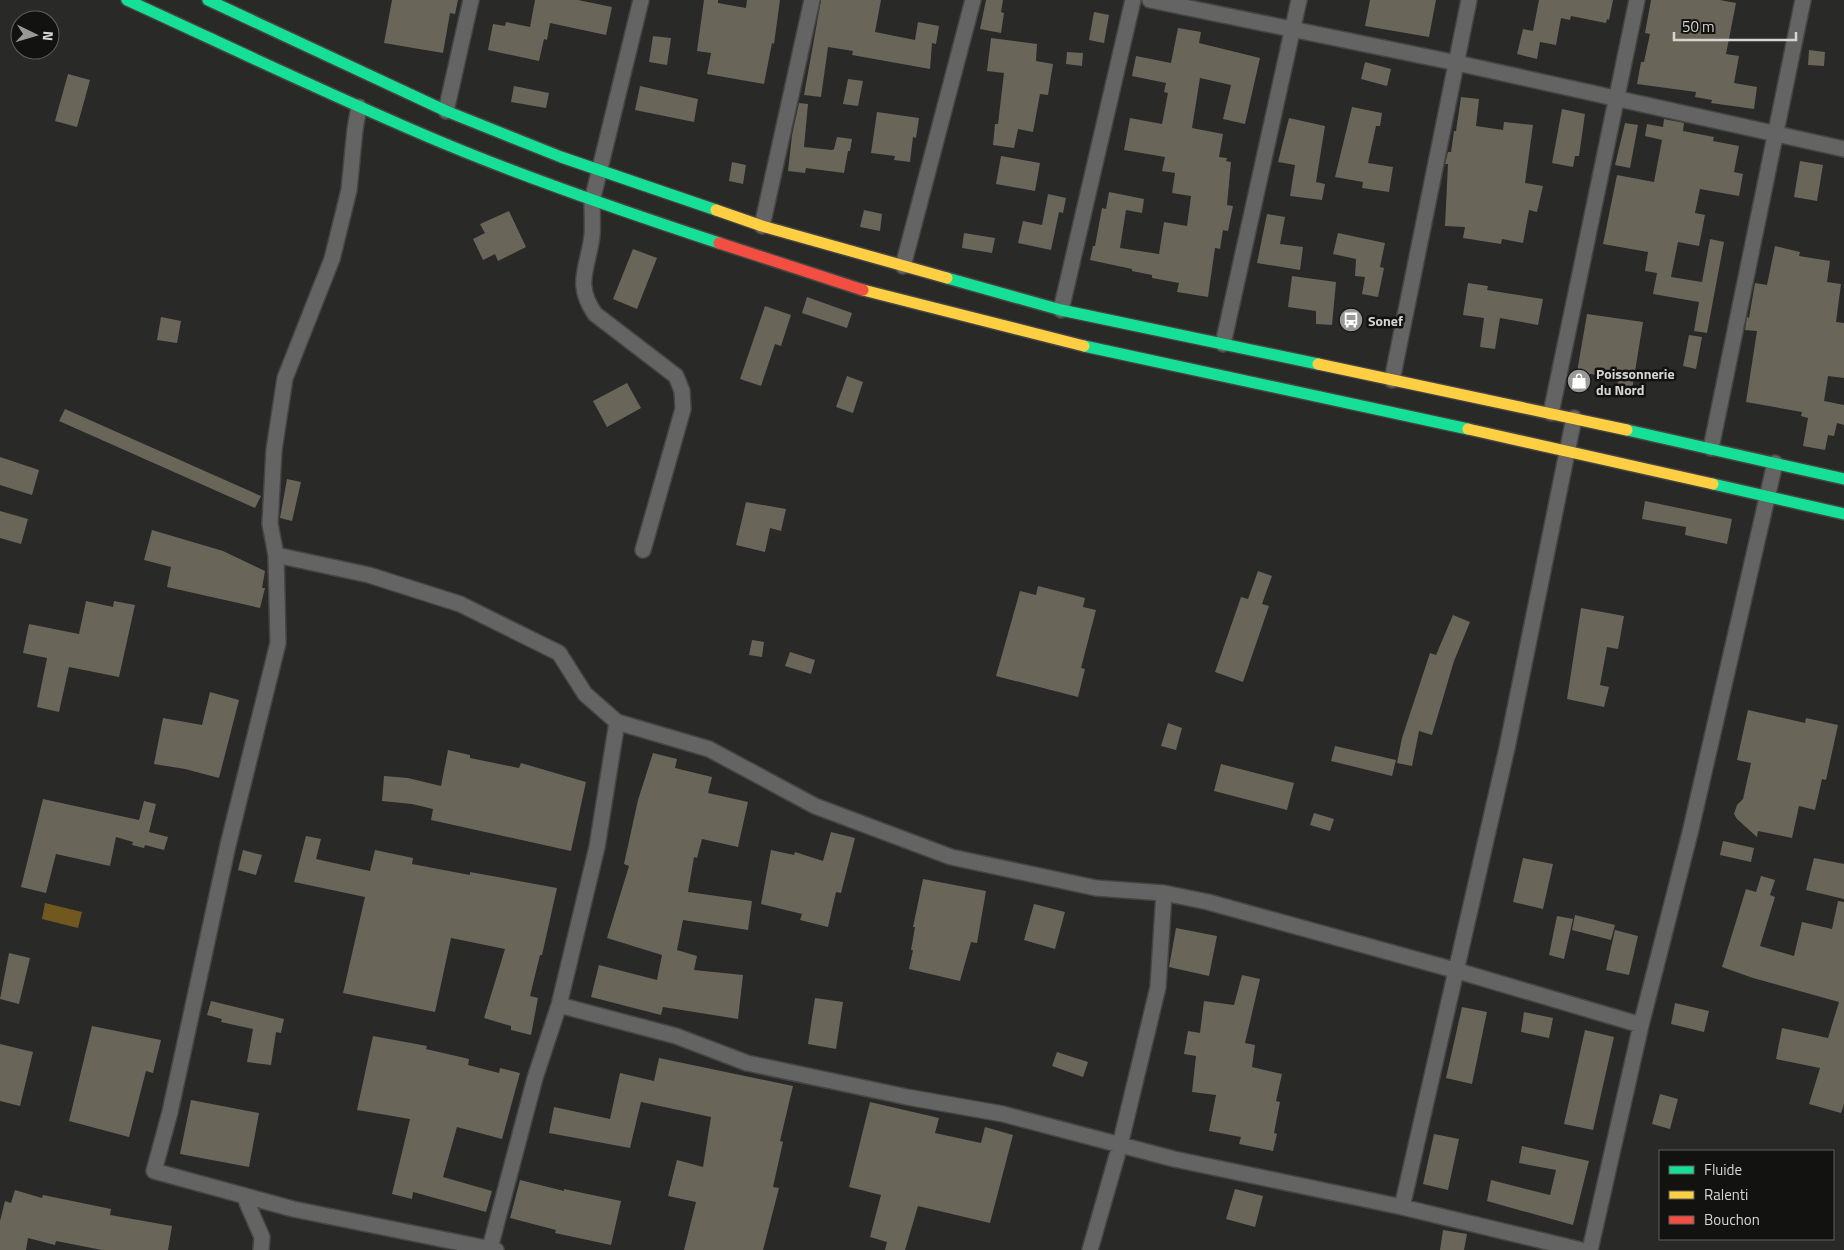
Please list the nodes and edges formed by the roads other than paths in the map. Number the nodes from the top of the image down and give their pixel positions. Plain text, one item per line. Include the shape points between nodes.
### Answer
1 (127, 0) edge
2 (208, 0) edge
3 (471, 0) edge
4 (641, 0) edge
5 (812, 0) edge
6 (972, 0) edge
7 (1133, 0) edge
8 (1150, 0) edge
9 (1299, 0) edge
10 (1469, 0) edge
11 (1637, 0) edge
12 (1804, 0) edge
13 (1293, 29) junction
14 (1457, 63) junction
15 (1618, 98) junction
16 (360, 107) junction
17 (446, 111) junction
18 (1776, 134) junction
19 (1844, 149) edge
20 (601, 171) junction
21 (592, 202) junction
22 (762, 226) junction
23 (903, 266) junction
24 (1061, 310) junction
25 (1116, 330) junction
26 (1223, 344) junction
27 (1111, 352) junction
28 (1392, 380) junction
29 (1551, 414) junction
30 (1574, 418) junction
31 (1711, 448) junction
32 (1567, 451) junction
33 (1775, 463) junction
34 (1844, 479) edge
35 (1768, 495) junction
36 (1844, 514) edge
37 (643, 550) dead end
38 (276, 555) junction
39 (617, 722) junction
40 (1164, 893) junction
41 (1458, 971) junction
42 (559, 1005) junction
43 (1641, 1025) junction
44 (1120, 1145) junction
45 (244, 1196) junction
46 (1402, 1207) junction
47 (493, 1249) edge
48 (262, 1250) edge
49 (1090, 1250) edge
50 (1581, 1250) edge
51 (1590, 1250) edge

1 - 16 highway via 211,34 343,95
2 - 17 highway via 222,11
3 - 17 street
4 - 20 street
5 - 22 street
6 - 23 street
7 - 24 street
8 - 13 street
9 - 13 street
10 - 14 street
11 - 15 street
12 - 18 street
13 - 14 street
13 - 26 street
14 - 15 street
14 - 28 street
15 - 18 street
15 - 29 street
16 - 21 highway
16 - 38 street via 354,130 349,190 332,258 285,378 274,450 270,524
17 - 20 highway
18 - 19 street
18 - 31 street
20 - 21 street
20 - 22 highway
21 - 27 highway via 846,285
21 - 37 street via 592,236 582,286 586,302 595,314 676,376 682,391 683,409
22 - 23 highway
23 - 24 highway
24 - 25 highway
25 - 26 highway
25 - 27 highway
26 - 28 highway
27 - 32 highway
28 - 29 highway
29 - 30 highway
30 - 31 highway
30 - 32 street
31 - 33 highway
32 - 35 highway
32 - 41 street
33 - 34 highway
33 - 35 street
35 - 36 highway
35 - 43 street via 1690,833
38 - 39 street via 369,575 468,608 559,653 584,694
38 - 45 street via 278,643 154,1170
39 - 40 street via 709,750 815,806 951,857 1096,888
39 - 42 street via 597,847
40 - 41 street via 1208,902
40 - 44 street via 1158,987
41 - 43 street
41 - 46 street
42 - 44 street via 676,1036 747,1063 1003,1114
42 - 47 street via 535,1078
43 - 51 street
44 - 46 street
44 - 49 street
45 - 47 street via 293,1209
45 - 48 street via 262,1237
46 - 50 street

